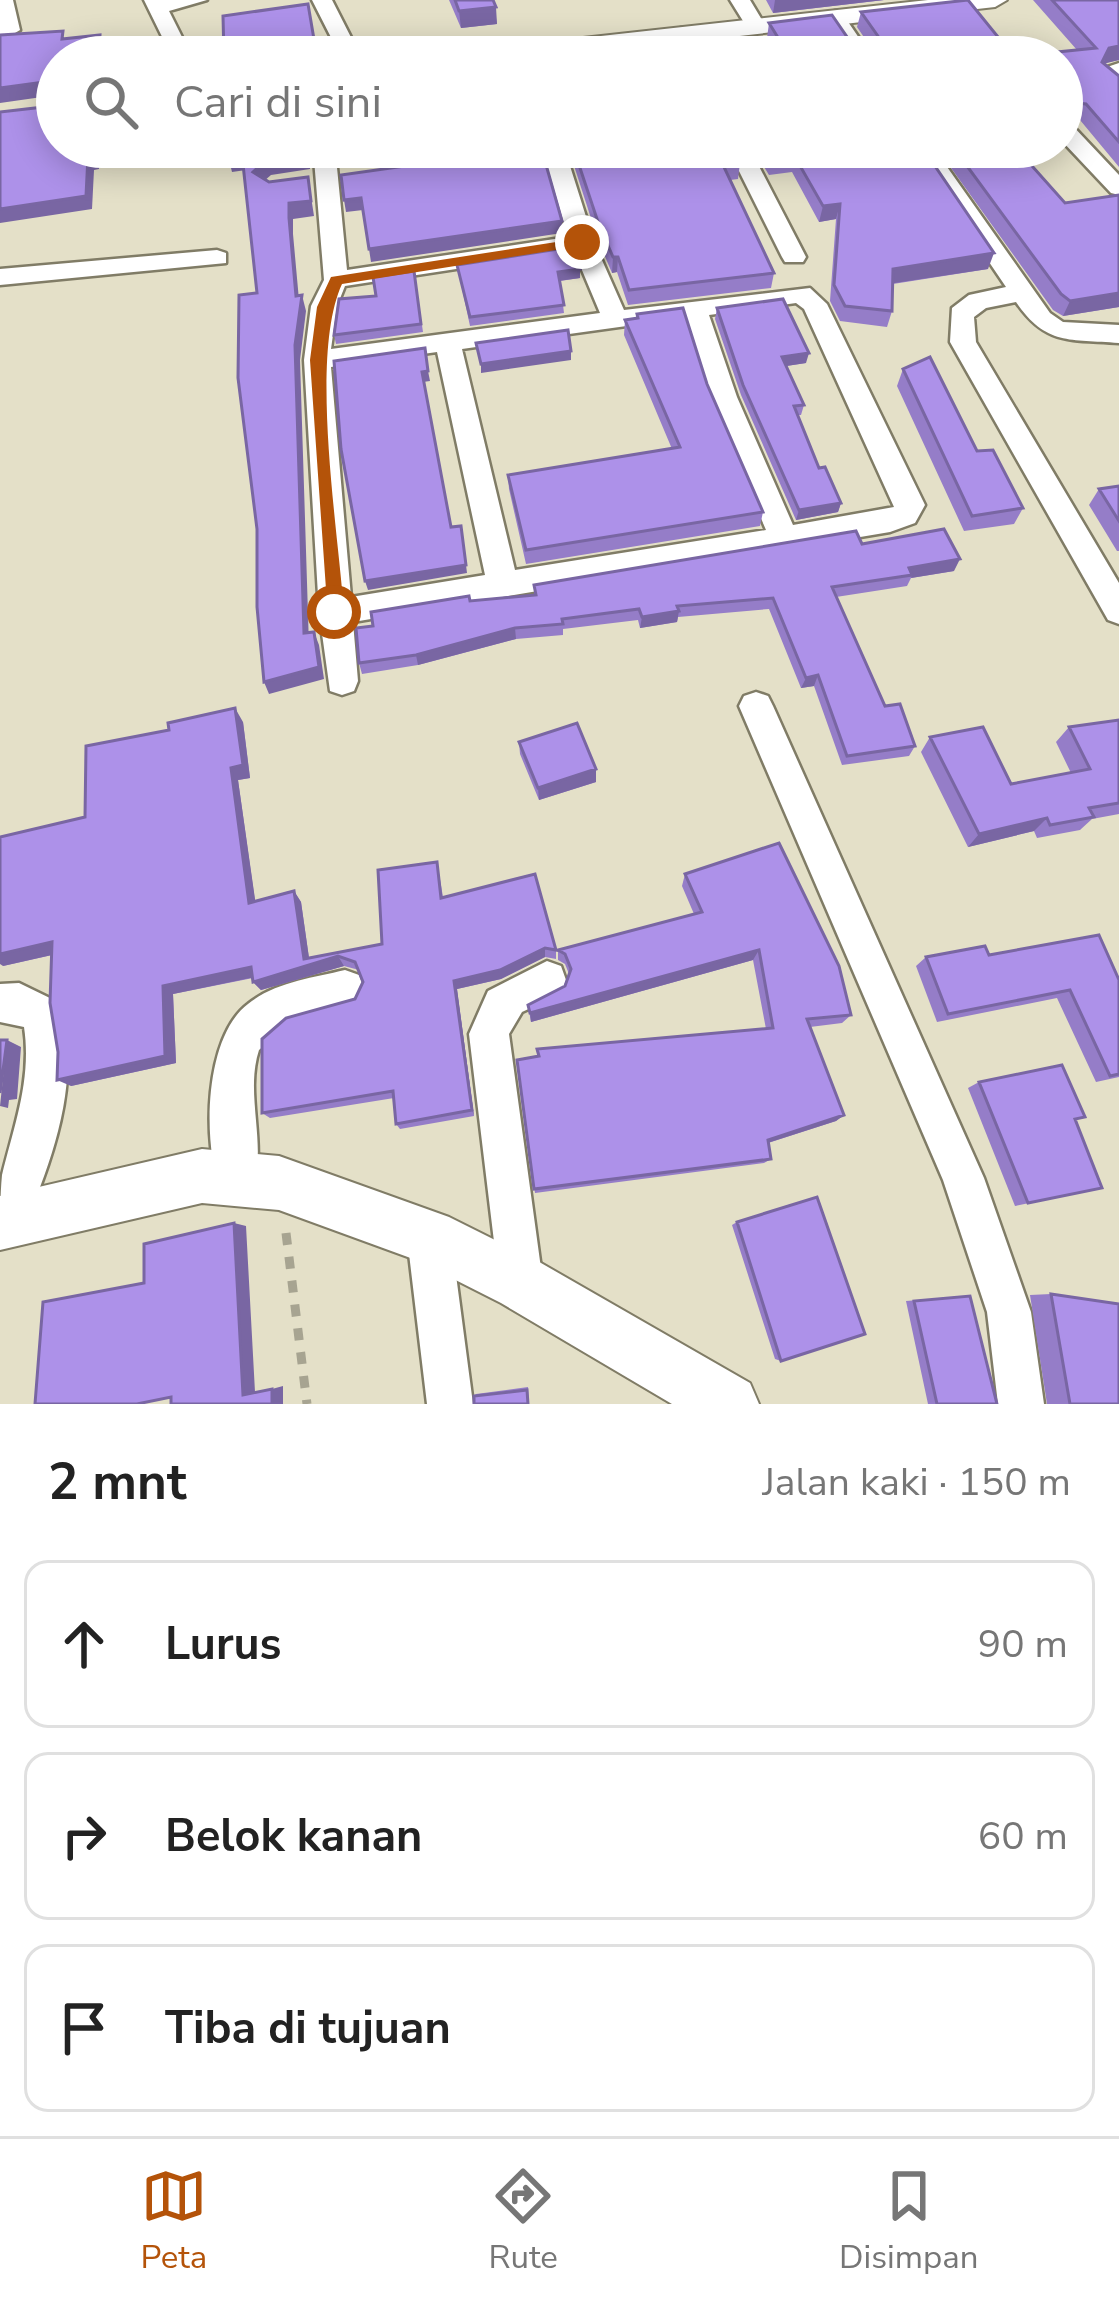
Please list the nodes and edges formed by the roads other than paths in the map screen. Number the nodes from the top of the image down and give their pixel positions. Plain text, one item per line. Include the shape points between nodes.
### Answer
1 (3, 0) edge
2 (197, 0) edge
3 (322, 0) edge
4 (740, 0) edge
5 (995, 0) edge
6 (156, 4) edge
7 (835, 17) junction
8 (754, 26) junction
9 (0, 36) edge
10 (172, 36) edge
11 (340, 36) edge
12 (719, 36) edge
13 (848, 36) edge
14 (1119, 69) edge
15 (1119, 88) edge
16 (1083, 150) edge
17 (326, 168) edge
18 (559, 168) edge
19 (750, 168) edge
20 (936, 168) edge
21 (1119, 188) edge
22 (582, 242) junction
23 (794, 256) dead end
24 (217, 258) dead end
25 (0, 277) edge
26 (336, 280) junction
27 (1020, 293) junction
28 (694, 310) junction
29 (616, 320) junction
30 (1119, 334) edge
31 (448, 344) junction
32 (317, 360) junction
33 (783, 536) junction
34 (503, 585) junction
35 (1119, 611) edge
36 (334, 612) junction
37 (342, 681) dead end
38 (756, 706) dead end
39 (547, 980) dead end
40 (345, 989) dead end
41 (0, 1004) edge
42 (257, 1179) junction
43 (2, 1222) edge
44 (429, 1237) junction
45 (520, 1283) junction
46 (451, 1404) edge
47 (729, 1404) edge
48 (1021, 1404) edge

1 - 9 street via 10,30
2 - 6 street
3 - 11 street
4 - 8 street
5 - 7 street
6 - 10 street
7 - 8 street
7 - 13 street
8 - 12 street
14 - 15 street via 1110,79
16 - 21 street
17 - 26 street
18 - 22 street
19 - 23 street
20 - 27 street
22 - 26 street
22 - 29 street
24 - 25 street
26 - 32 street
27 - 30 street via 1057,330
27 - 35 street via 962,314 963,342
28 - 29 street
28 - 33 street
28 - 33 street via 790,293 810,299 910,505 890,520
29 - 31 street
31 - 32 street
31 - 34 street
32 - 36 street
33 - 34 street
34 - 36 street
36 - 37 street
38 - 48 street via 963,1178 1009,1312
39 - 45 street via 505,997 489,1034
40 - 42 street via 281,1006 236,1044
41 - 43 street via 20,1002 42,1015 48,1038 35,1134
42 - 43 street via 166,1183
42 - 44 street
44 - 45 street
44 - 46 street
45 - 47 street

